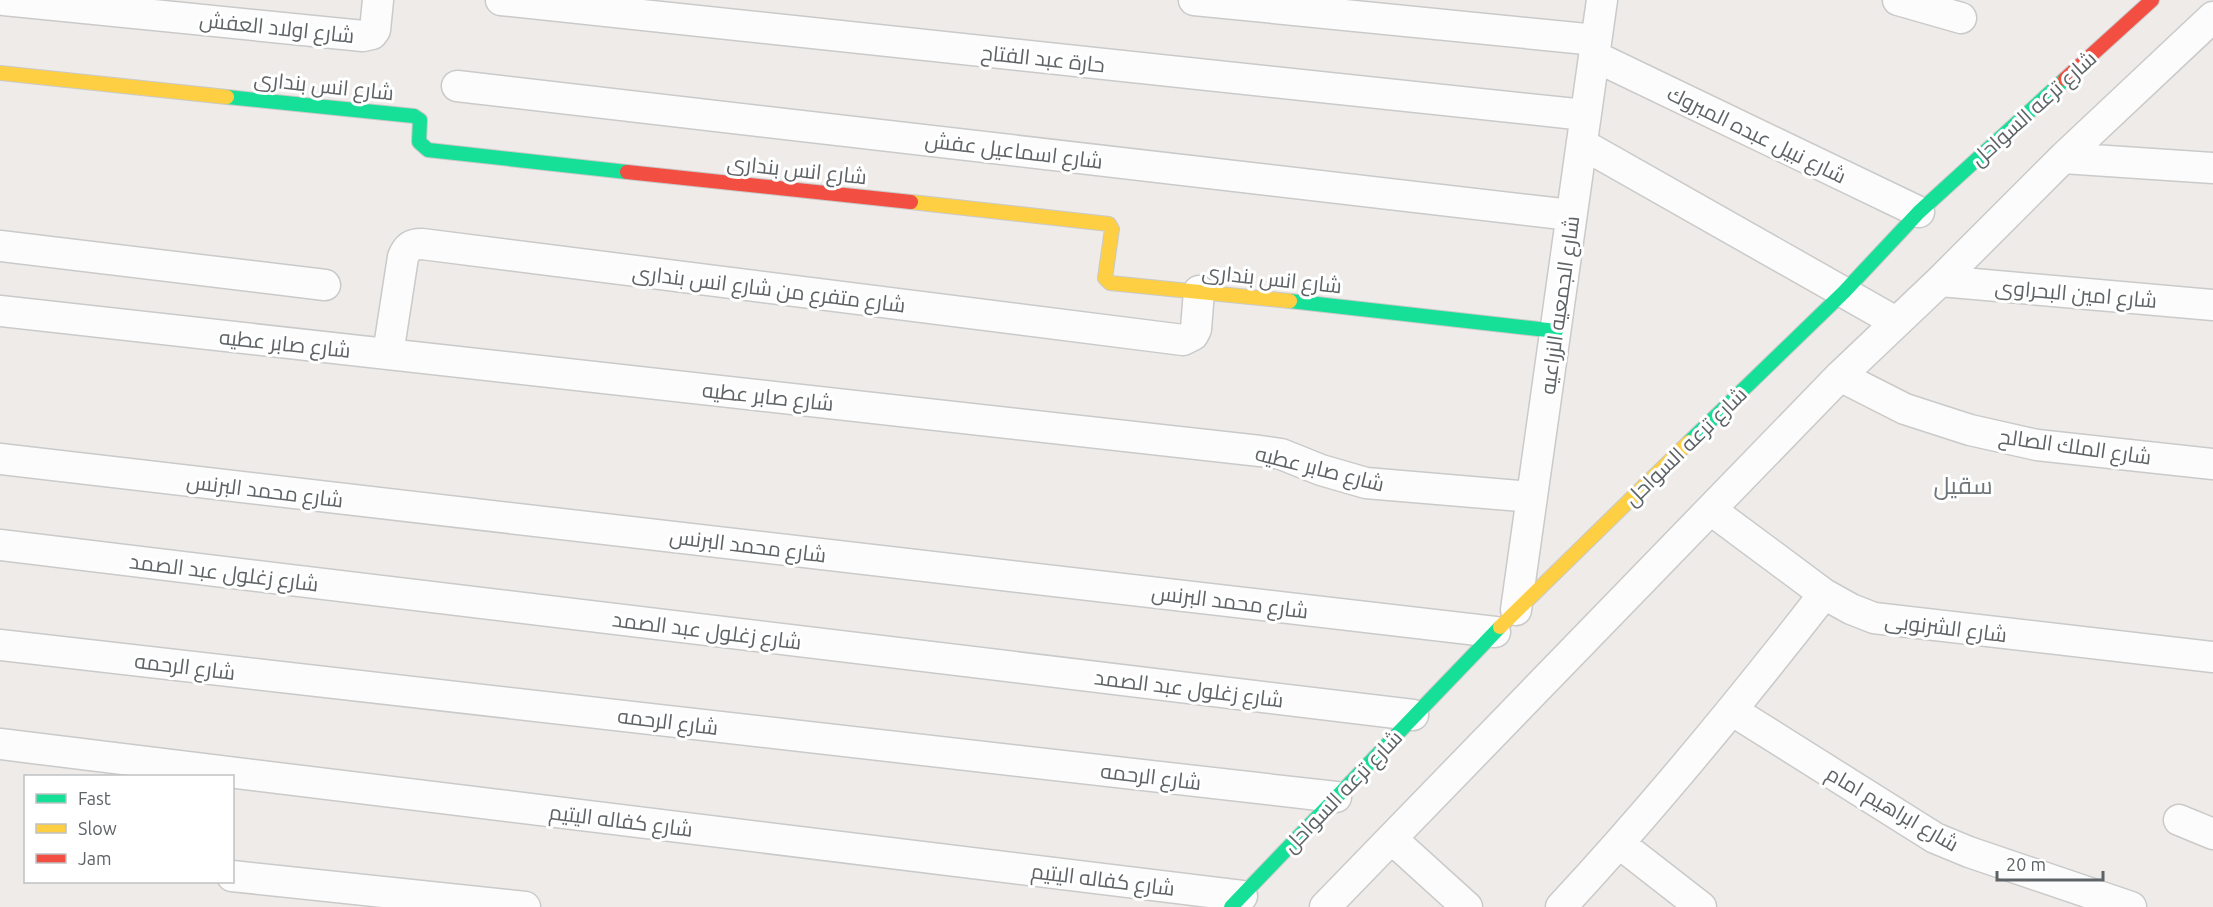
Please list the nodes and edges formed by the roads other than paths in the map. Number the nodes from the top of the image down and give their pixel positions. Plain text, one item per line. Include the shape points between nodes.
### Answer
1 (4, 0) edge
2 (378, 0) edge
3 (501, 0) edge
4 (1194, 0) edge
5 (1602, 0) edge
6 (1898, 0) edge
7 (2152, 0) edge
8 (1961, 18) dead end
9 (2213, 18) edge
10 (1595, 48) junction
11 (0, 73) edge
12 (457, 86) dead end
13 (1583, 129) junction
14 (2063, 158) junction
15 (2213, 168) edge
16 (1919, 212) junction
17 (1571, 215) junction
18 (0, 246) edge
19 (1940, 281) junction
20 (325, 285) dead end
21 (1198, 291) junction
22 (1844, 292) junction
23 (2213, 305) edge
24 (0, 311) edge
25 (1896, 322) junction
26 (1556, 331) junction
27 (388, 354) junction
28 (1840, 375) junction
29 (0, 459) edge
30 (2213, 464) edge
31 (1532, 497) junction
32 (1711, 510) junction
33 (0, 545) edge
34 (1824, 594) junction
35 (1516, 610) junction
36 (1495, 632) junction
37 (0, 645) edge
38 (2213, 657) edge
39 (1733, 711) junction
40 (1413, 715) junction
41 (0, 744) edge
42 (1336, 797) junction
43 (2179, 820) dead end
44 (2213, 834) edge
45 (1392, 839) junction
46 (1620, 844) junction
47 (234, 876) edge
48 (1237, 902) edge
49 (525, 907) edge
50 (1325, 907) edge
51 (1467, 907) edge
52 (1561, 907) edge
53 (1701, 907) edge
54 (2131, 907) edge

1 - 2 street, شارع اولاد العفش via 363,36 375,30
3 - 13 street, حارة عبد الفتاح
4 - 10 street, شارع نبيل عبده المبروك
5 - 10 street, شارع الجمعيه الزراعيه
6 - 8 street
7 - 16 street, شارع ترعه السواحل
9 - 14 street
10 - 13 street, شارع الجمعيه الزراعيه
10 - 16 street, شارع نبيل عبده المبروك
11 - 21 street, شارع انس بندارى via 414,116 420,120 419,144 428,150 1109,224 1112,230 1107,282
12 - 17 street, شارع اسماعيل عفش
13 - 17 street, شارع الجمعيه الزراعيه
13 - 22 street
14 - 15 street
14 - 19 street
16 - 22 street, شارع ترعه السواحل
17 - 26 street, شارع الجمعيه الزراعيه
18 - 20 street
19 - 23 street, شارع امين البحراوى
19 - 25 street
21 - 26 street, شارع انس بندارى
21 - 27 street, شارع متفرع من شارع انس بندارى via 1196,329 1183,340 413,244 403,257
22 - 25 street
22 - 35 street, شارع ترعه السواحل
24 - 27 street, شارع صابر عطيه
25 - 28 street
26 - 31 street, شارع الجمعيه الزراعيه
27 - 31 street, شارع صابر عطيه via 1260,451 1281,454 1366,483
28 - 30 street, شارع الملك الصالح via 1905,409 1970,430 2037,445
28 - 32 street
29 - 36 street, شارع محمد البرنس
31 - 35 street, شارع الجمعيه الزراعيه
32 - 34 street, شارع الشرنوبى
32 - 45 street
33 - 40 street, شارع زغلول عبد الصمد
34 - 38 street, شارع الشرنوبى via 1851,609 1886,620
34 - 39 street
35 - 36 street, شارع ترعه السواحل
36 - 40 street, شارع ترعه السواحل
37 - 42 street, شارع الرحمه
39 - 46 street
39 - 54 street, شارع ابراهيم امام via 1935,838
40 - 42 street, شارع ترعه السواحل
41 - 48 street, شارع كفاله اليتيم
42 - 48 street, شارع ترعه السواحل
43 - 44 street
45 - 50 street
45 - 51 street
46 - 52 street
46 - 53 street
47 - 49 street

